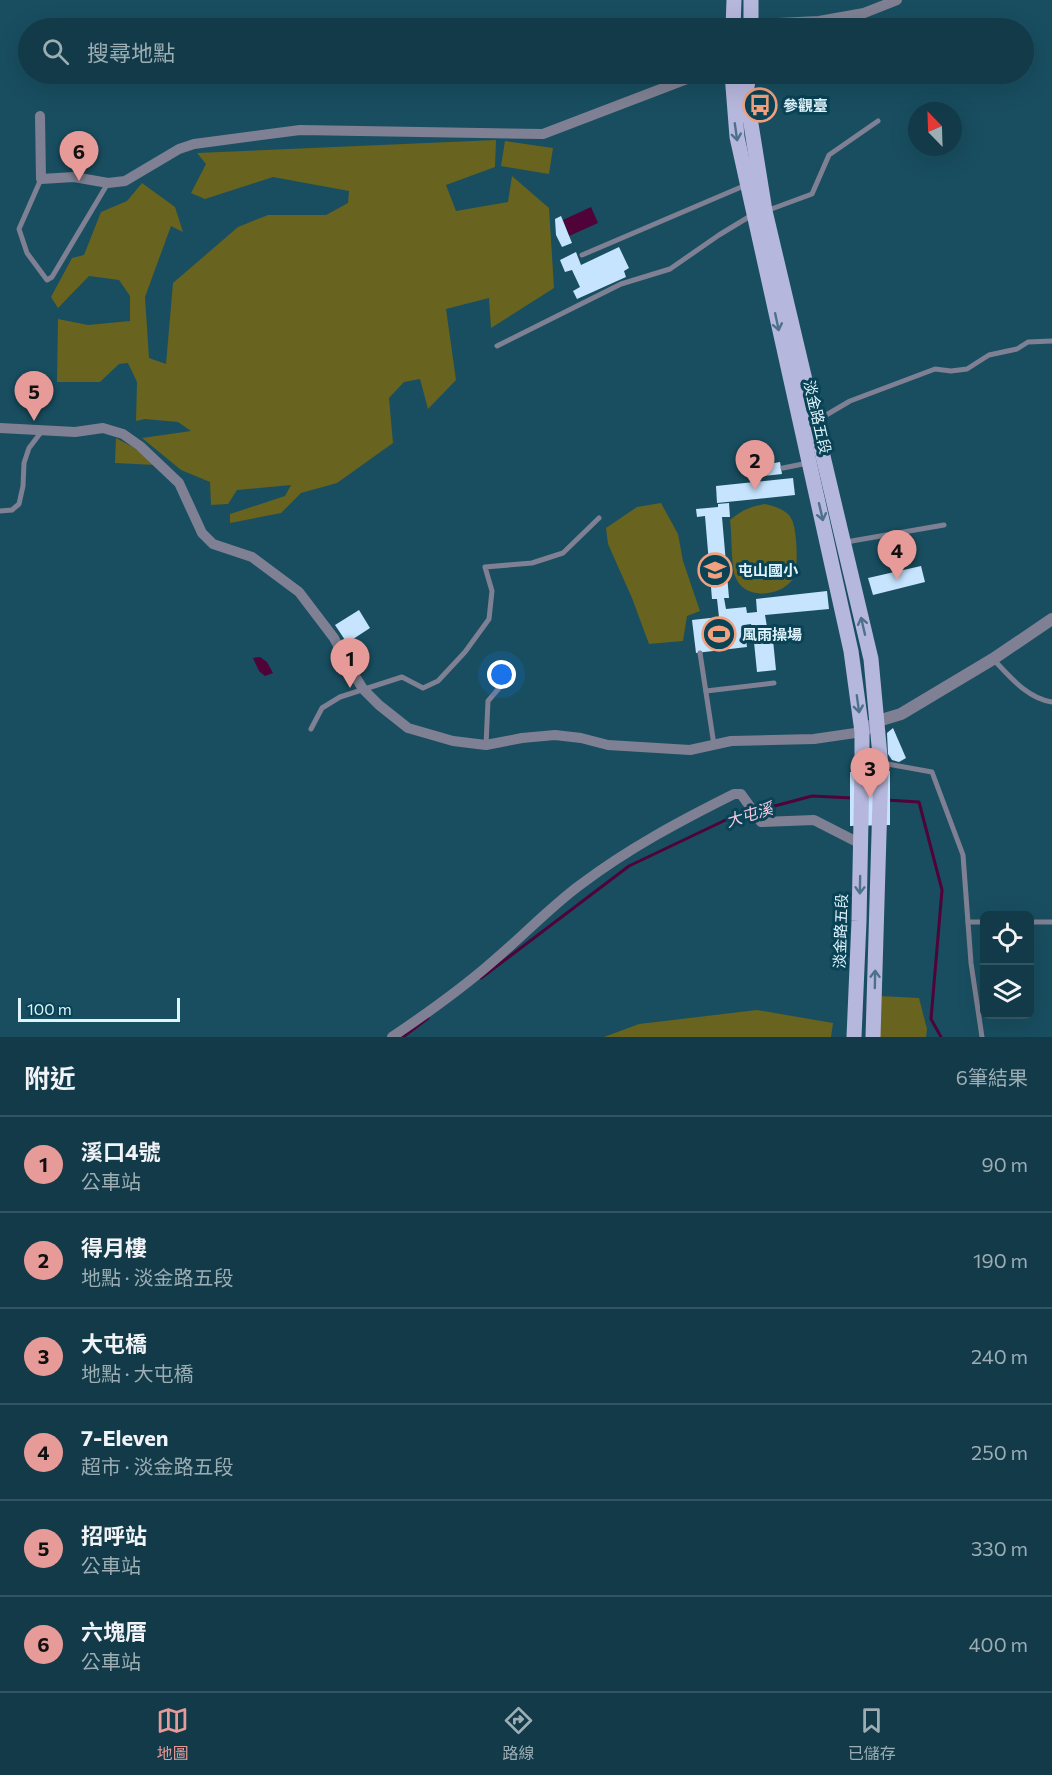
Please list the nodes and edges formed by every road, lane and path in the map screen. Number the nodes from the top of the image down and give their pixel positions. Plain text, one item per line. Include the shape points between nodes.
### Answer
1 (751, 0) edge
2 (897, 0) edge
3 (751, 18) edge
4 (836, 18) edge
5 (674, 84) edge
6 (733, 84) edge
7 (747, 84) edge
8 (40, 116) dead end
9 (878, 121) dead end
10 (41, 179) junction
11 (108, 183) junction
12 (747, 185) junction
13 (759, 212) junction
14 (582, 255) dead end
15 (1052, 341) edge
16 (497, 346) dead end
17 (815, 422) junction
18 (0, 428) edge
19 (42, 431) junction
20 (810, 462) junction
21 (783, 468) dead end
22 (0, 511) edge
23 (599, 518) dead end
24 (944, 525) dead end
25 (844, 543) junction
26 (850, 570) junction
27 (834, 574) junction
28 (1052, 619) edge
29 (700, 653) dead end
30 (993, 659) junction
31 (506, 680) dead end
32 (774, 683) dead end
33 (363, 689) junction
34 (706, 691) junction
35 (1052, 702) edge
36 (878, 721) junction
37 (310, 729) dead end
38 (862, 732) junction
39 (486, 745) junction
40 (714, 745) junction
41 (881, 765) junction
42 (861, 844) junction
43 (968, 922) junction
44 (980, 922) edge
45 (1034, 922) edge
46 (1052, 922) edge
47 (392, 1037) edge
48 (854, 1037) edge
49 (873, 1037) edge
50 (982, 1037) edge

1 - 3 main road
2 - 4 street via 864,13
5 - 11 street via 543,134 300,130 194,144 124,181
6 -> 12 main road, 淡金路五段 via 737,137
7 - 13 main road, 淡金路五段
8 - 10 street
9 - 13 lane via 829,154 812,194
10 - 11 street via 74,177
10 - 11 lane via 20,229 27,253 47,280
12 - 13 main road, 淡金路五段
12 - 14 lane
13 - 16 lane via 670,269 621,284
13 - 17 main road, 淡金路五段
13 -> 20 main road, 淡金路五段
15 - 17 lane via 1028,342 1017,350 989,355 966,369 926,372 850,401
17 - 25 main road, 淡金路五段
18 - 19 street
19 - 22 lane via 28,448 20,504 12,510
19 - 33 street via 103,428 123,434 140,446 179,483 202,533 213,544 252,557 299,592 334,638
20 - 21 lane
20 -> 27 main road, 淡金路五段
23 - 33 lane via 563,553 532,563 485,567 492,591 489,619 438,681 423,688 402,677
24 - 25 lane
25 - 26 main road, 淡金路五段
26 - 27 main road
36 -> 26 main road, 淡金路五段 via 871,659
27 -> 38 main road, 淡金路五段 via 851,651
28 - 30 street
29 - 34 lane
30 - 35 lane via 1017,685
30 - 36 street via 901,714
31 - 39 lane via 488,701
32 - 34 lane
33 - 37 lane via 321,708
33 - 39 street via 408,728 453,741
34 - 40 lane
36 - 38 street
36 - 41 main road, 淡金路五段
38 - 40 street
38 - 42 main road, 淡金路五段
39 - 40 street via 555,735 608,745 690,750
41 - 43 lane via 932,772 963,855
49 -> 41 main road, 淡金路五段
42 - 47 street via 814,820 761,822 741,794 734,794 667,827 578,886 490,964
42 -> 48 main road, 淡金路五段
43 - 44 lane
43 - 50 lane
45 - 46 lane

